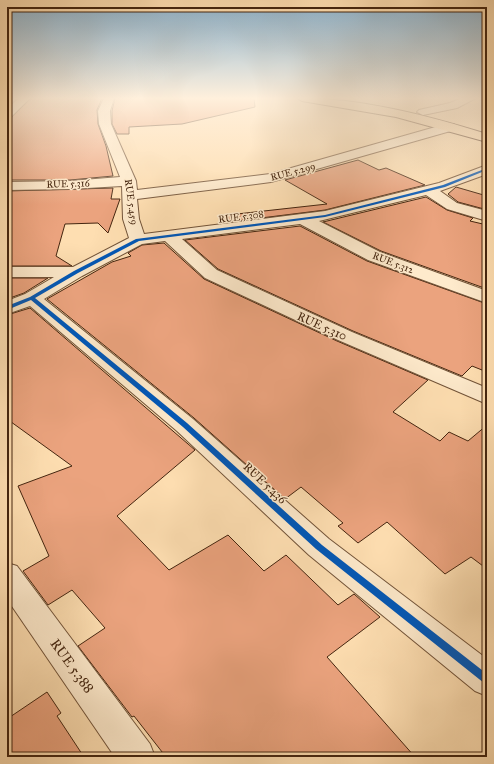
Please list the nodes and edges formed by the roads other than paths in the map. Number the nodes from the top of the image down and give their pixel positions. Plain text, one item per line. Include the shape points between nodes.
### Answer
1 (109, 134) edge
2 (427, 134) edge
3 (472, 134) edge
4 (487, 138) edge
5 (487, 169) edge
6 (129, 181) junction
7 (7, 186) edge
8 (428, 190) junction
9 (130, 195) junction
10 (487, 216) edge
11 (304, 220) junction
12 (168, 236) junction
13 (138, 240) junction
14 (7, 272) edge
15 (76, 272) junction
16 (487, 297) edge
17 (32, 298) junction
18 (7, 308) edge
19 (487, 397) edge
20 (7, 575) edge
21 (487, 680) edge
22 (137, 757) edge

1 - 6 street, RUE 5.459
2 - 9 street, RUE 5.299 via 271,178
3 - 4 main road
5 - 8 street, RUE 5.308 via 468,178
6 - 7 street, RUE 5.316
6 - 9 street, RUE 5.459
8 - 10 street via 452,206
8 - 11 street, RUE 5.308
9 - 13 street, RUE 5.459 via 131,219
11 - 12 street, RUE 5.308
11 - 16 street, RUE 5.312 via 374,256
12 - 13 street, RUE 5.308
12 - 19 street, RUE 5.310 via 211,274 345,336
13 - 15 street, RUE 5.308
14 - 15 street
15 - 17 street, RUE 5.308
17 - 18 street, RUE 5.308
17 - 21 street, RUE 5.436 via 185,424 319,547
20 - 22 street, RUE 5.388

